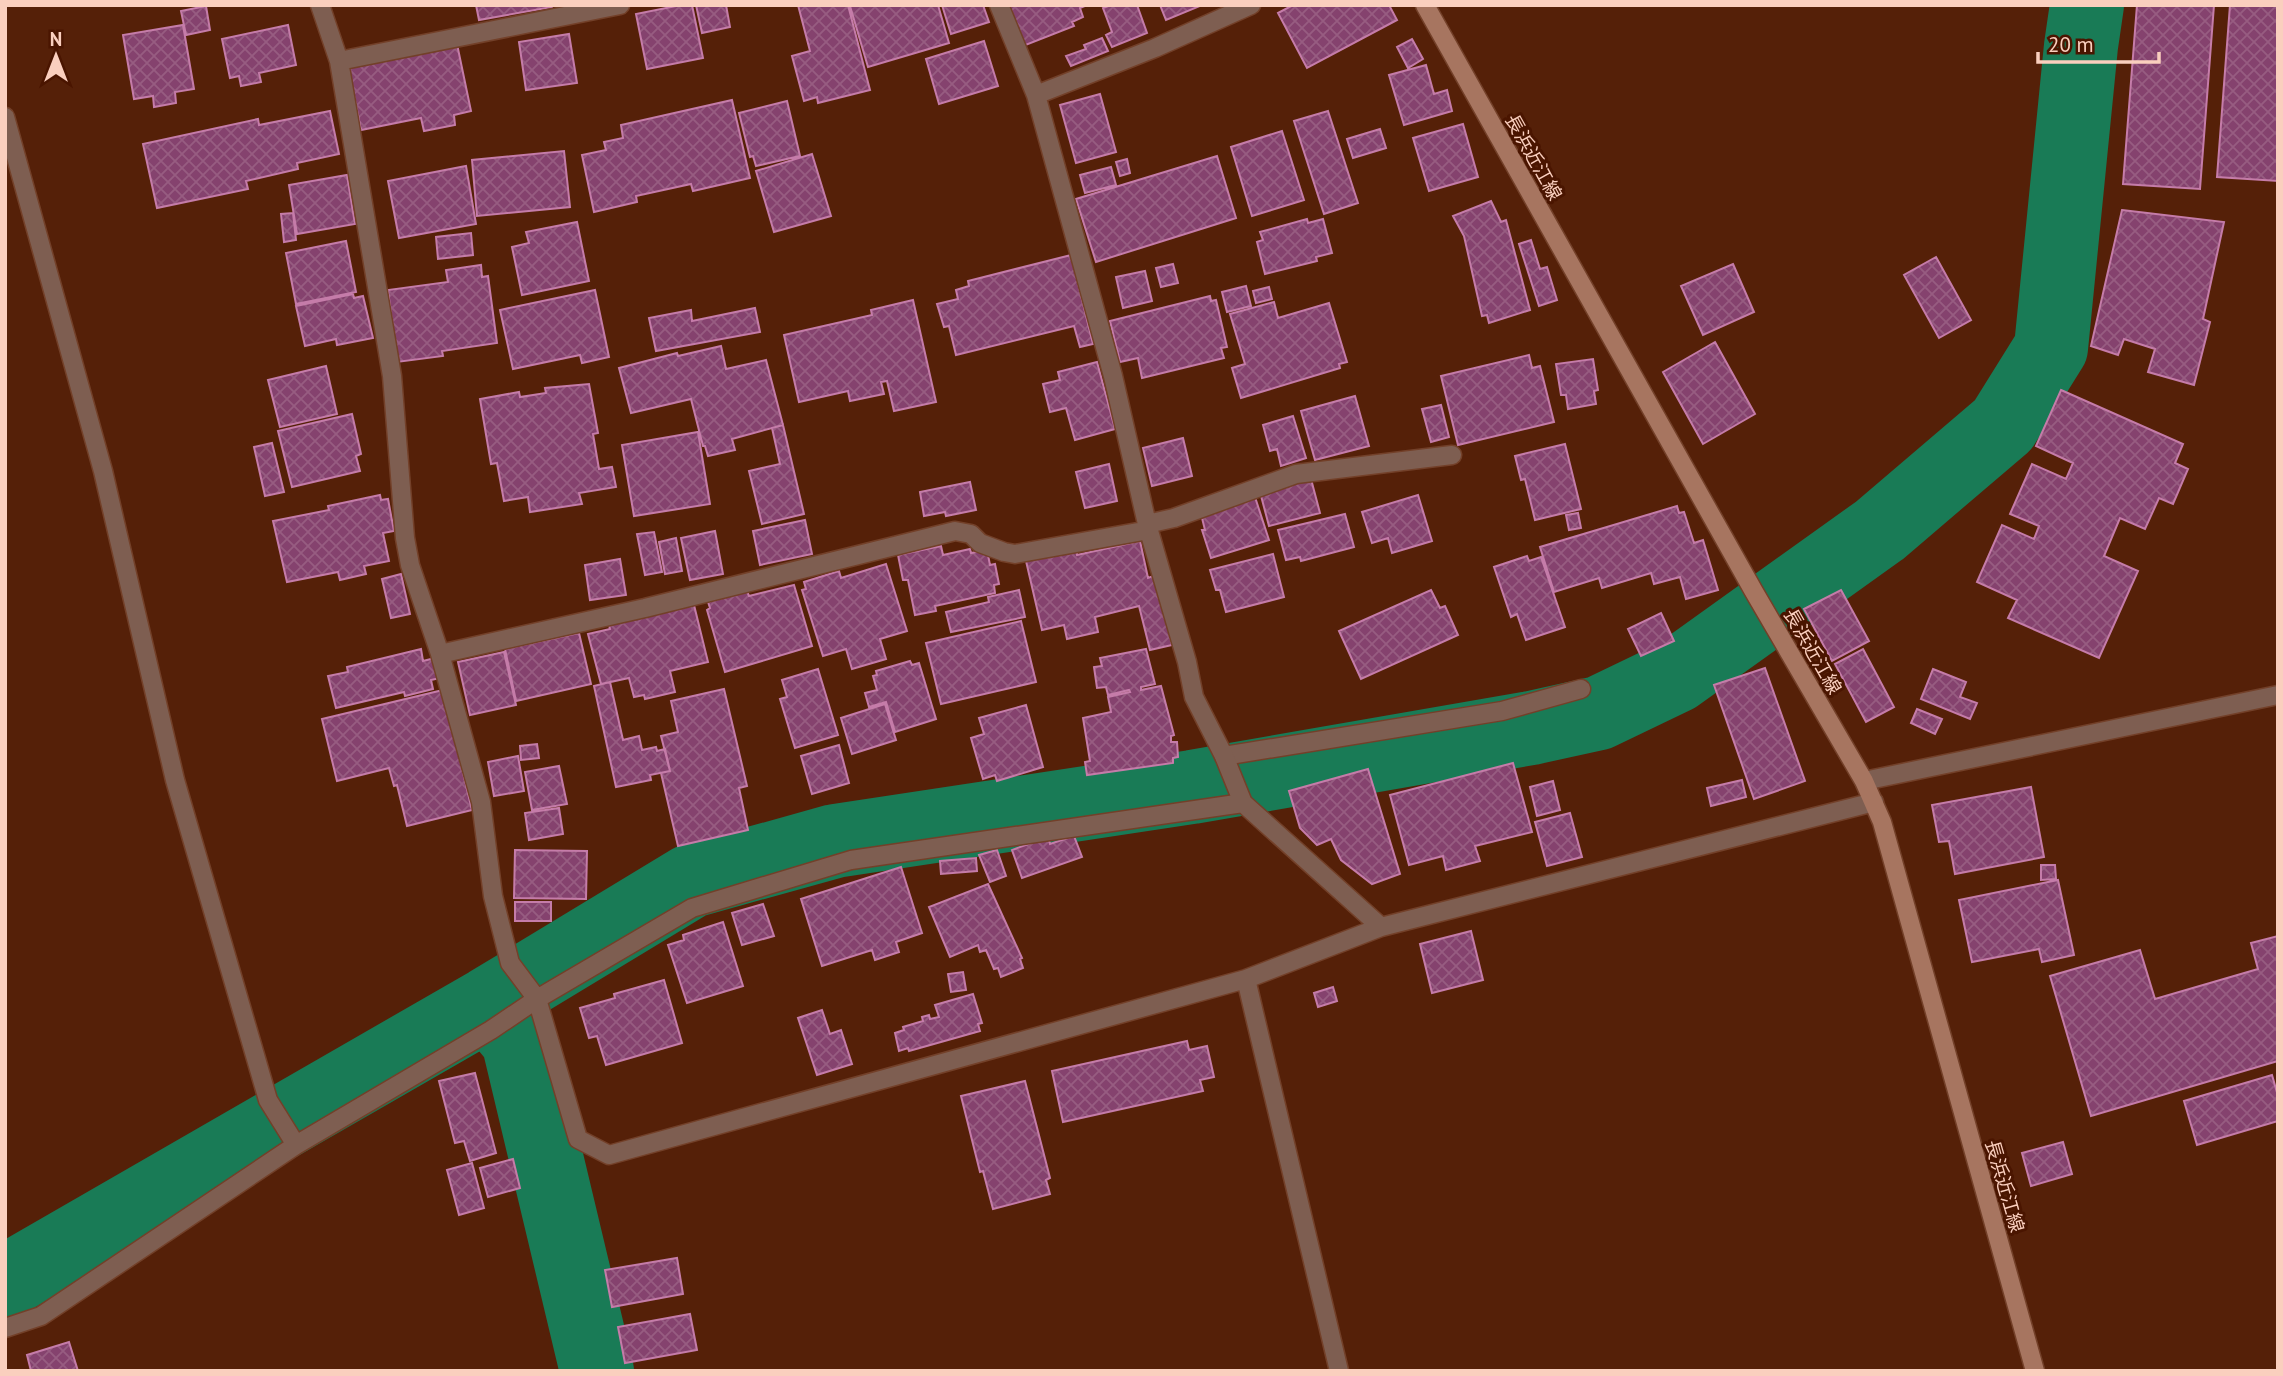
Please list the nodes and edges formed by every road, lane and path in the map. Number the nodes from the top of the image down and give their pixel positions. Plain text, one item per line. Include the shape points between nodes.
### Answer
1 (320, 5) edge
2 (620, 5) edge
3 (999, 5) edge
4 (1251, 5) edge
5 (1425, 5) edge
6 (339, 61) junction
7 (1036, 95) junction
8 (5, 117) edge
9 (1452, 455) dead end
10 (1148, 527) junction
11 (440, 653) junction
12 (1581, 688) dead end
13 (2278, 695) edge
14 (1225, 760) junction
15 (1864, 781) junction
16 (1241, 797) junction
17 (1874, 802) junction
18 (1381, 927) junction
19 (1245, 979) junction
20 (533, 993) junction
21 (293, 1139) junction
22 (41, 1315) junction
23 (5, 1328) edge
24 (5, 1342) edge
25 (1339, 1371) edge
26 (2035, 1371) edge

1 - 6 street
2 - 6 street
3 - 7 street
4 - 7 street
5 - 15 main road, 長浜近江線
6 - 11 street via 392,376 405,538
7 - 10 street via 1113,376
8 - 21 street via 103,471 175,780 268,1100
9 - 10 street via 1296,474
10 - 11 street via 1015,554 955,531
10 - 14 street via 1194,696
11 - 20 street via 481,802 493,896 510,963
12 - 14 street via 1502,711
13 - 15 street
14 - 16 street
15 - 17 main road, 長浜近江線
16 - 18 street
16 - 20 street via 851,860 692,908
17 - 18 street
17 - 26 main road, 長浜近江線
18 - 19 street
19 - 20 street via 608,1155 578,1139
19 - 25 street
20 - 21 street via 521,1012
21 - 22 street
22 - 23 street
22 - 24 street

